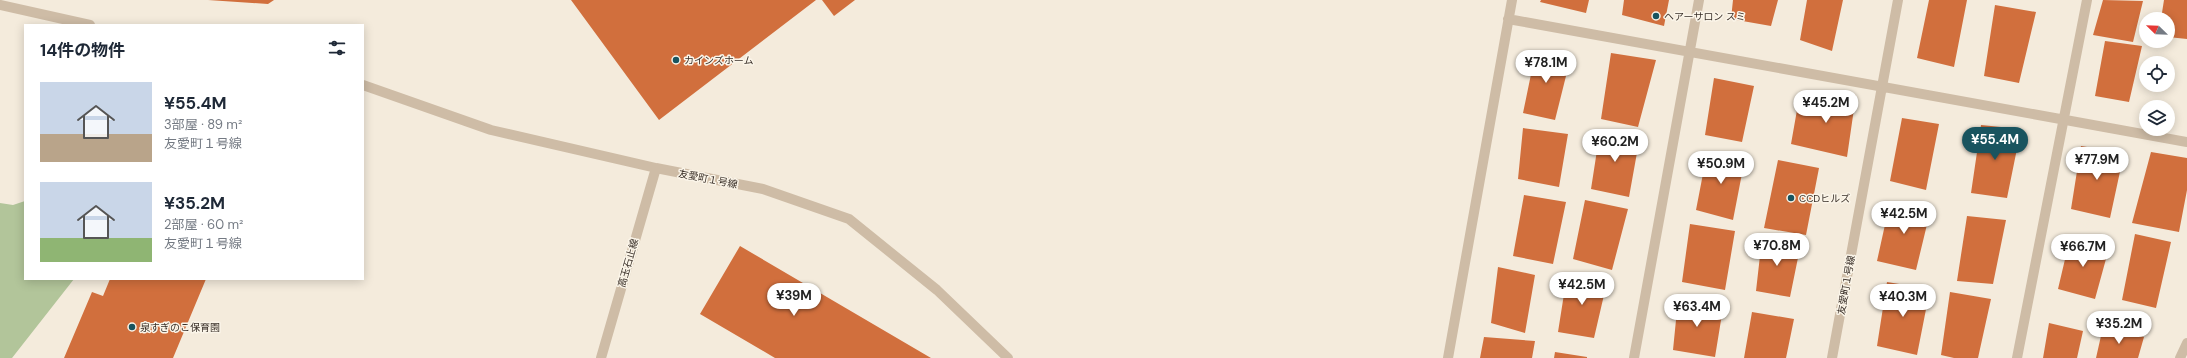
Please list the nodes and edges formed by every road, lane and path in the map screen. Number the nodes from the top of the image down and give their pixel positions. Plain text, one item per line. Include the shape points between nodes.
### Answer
1 (1512, 0) edge
2 (1698, 0) edge
3 (1898, 0) edge
4 (2087, 0) edge
5 (0, 5) edge
6 (1508, 19) junction
7 (86, 24) edge
8 (1689, 52) junction
9 (364, 85) edge
10 (1882, 87) junction
11 (2062, 119) junction
12 (2187, 142) edge
13 (656, 168) junction
14 (2187, 342) edge
15 (601, 358) edge
16 (1008, 358) edge
17 (1448, 358) edge
18 (1634, 358) edge
19 (1832, 358) edge
20 (2017, 358) edge
21 (2180, 358) edge

1 - 6 street
2 - 8 street
3 - 10 street, 友愛町１号線
4 - 11 street
5 - 7 street
6 - 8 street
6 - 17 street
8 - 10 street
8 - 18 street
9 - 13 street, 友愛町１号線 via 491,130
10 - 11 street
10 - 19 street, 友愛町１号線
11 - 12 street
11 - 20 street
13 - 15 street, 高玉石止線
13 - 16 street, 友愛町１号線 via 763,189 850,219 937,290
14 - 21 street

